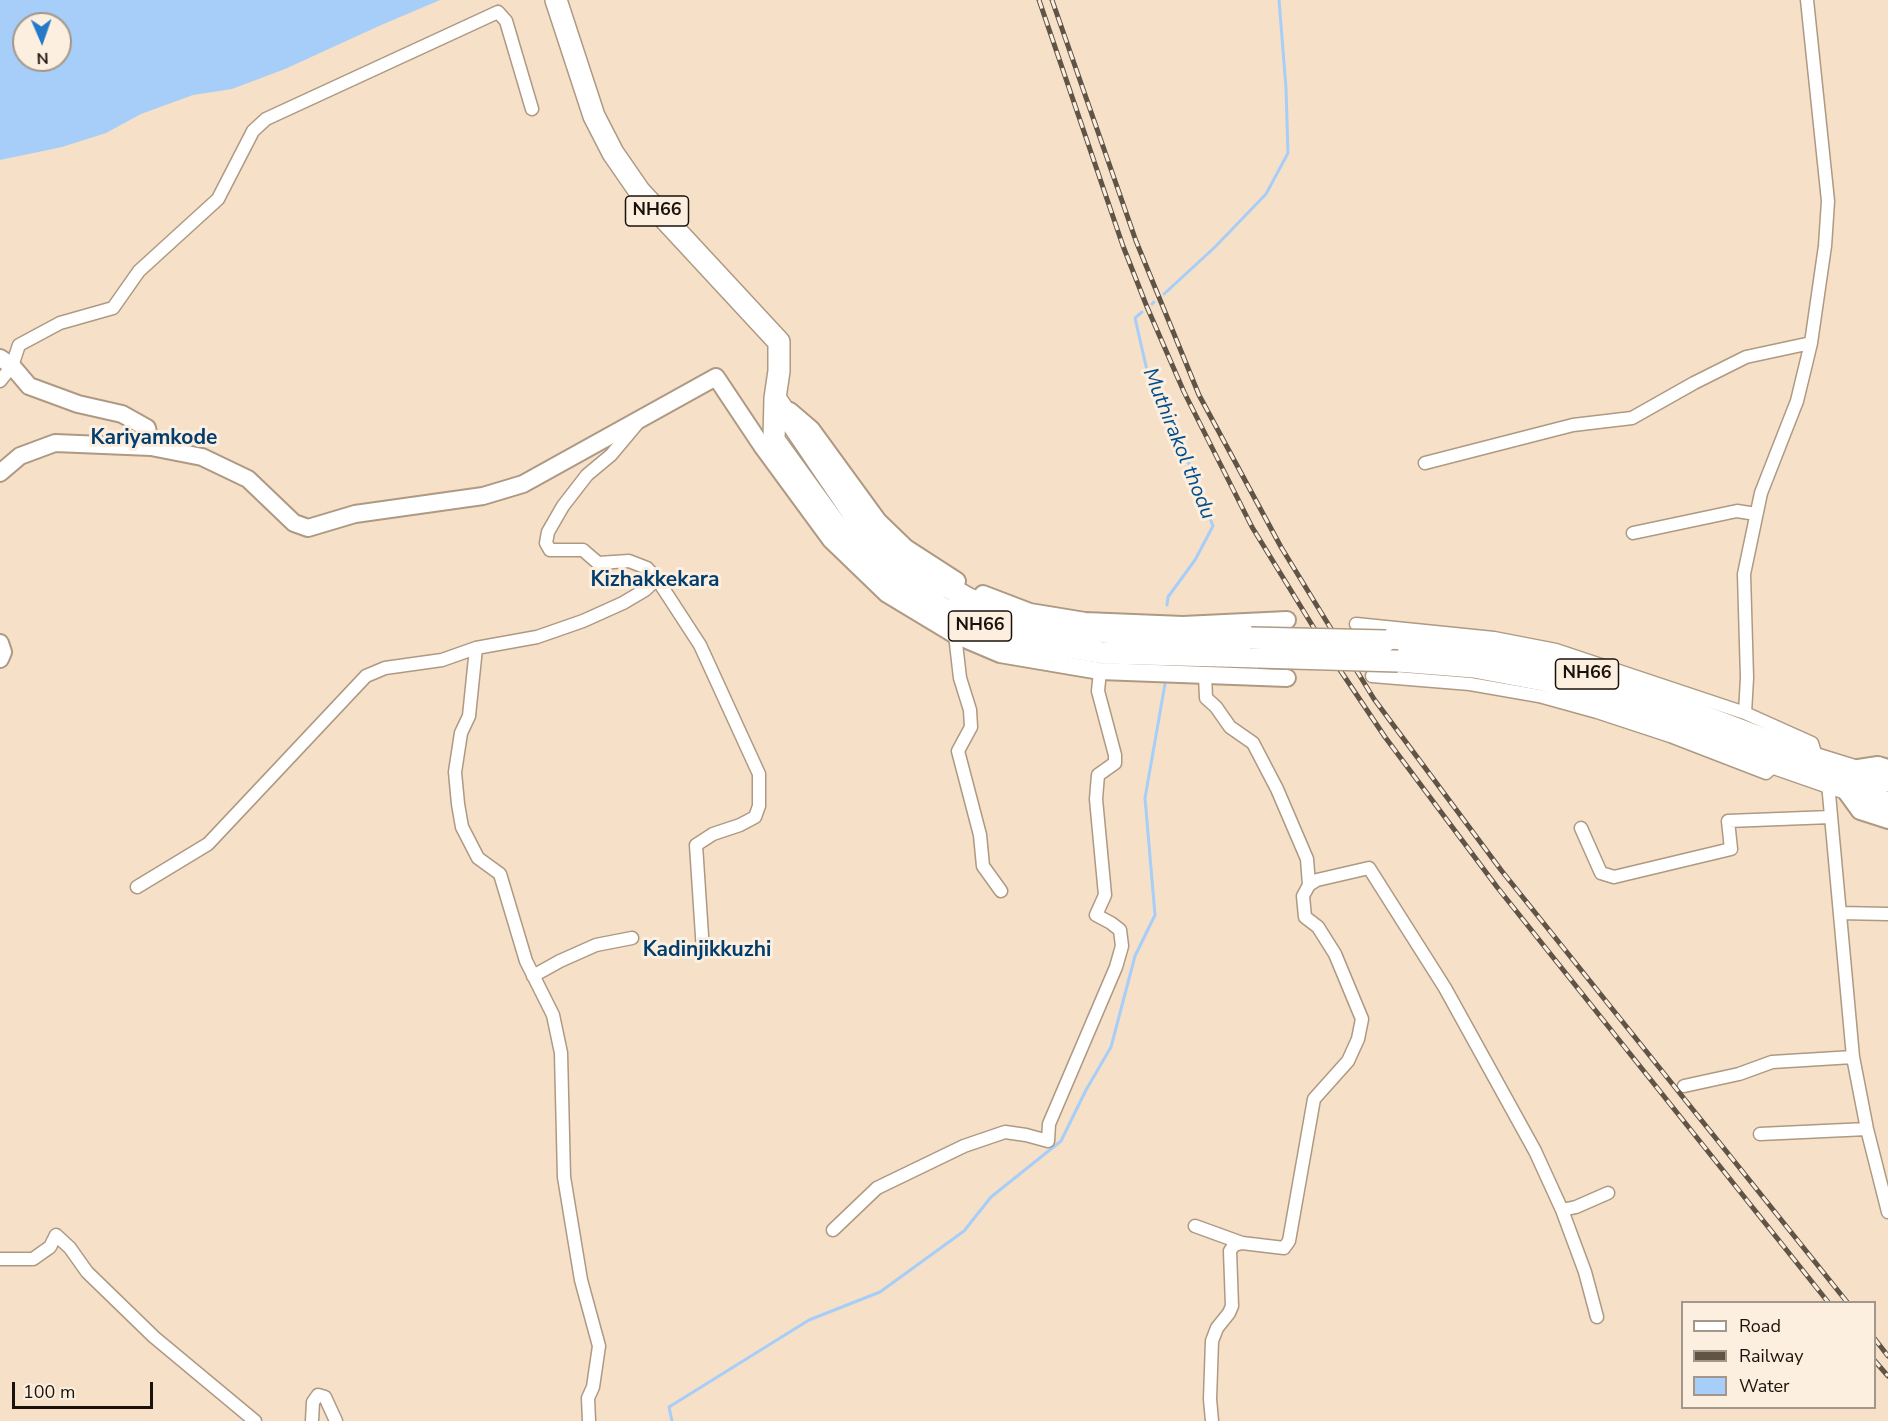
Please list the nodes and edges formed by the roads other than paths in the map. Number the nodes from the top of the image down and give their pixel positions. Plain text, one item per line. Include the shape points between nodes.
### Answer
1 (556, 0) edge
2 (1807, 0) edge
3 (532, 109) dead end
4 (1811, 343) junction
5 (6, 362) edge
6 (0, 381) edge
7 (775, 398) junction
8 (640, 420) junction
9 (151, 447) junction
10 (1425, 464) dead end
11 (0, 473) edge
12 (1756, 514) junction
13 (1633, 533) dead end
14 (657, 579) junction
15 (1287, 620) dead end
16 (1356, 624) dead end
17 (955, 635) junction
18 (0, 644) edge
19 (1255, 647) junction
20 (476, 648) junction
21 (0, 659) edge
22 (1100, 671) junction
23 (1205, 675) junction
24 (1372, 676) dead end
25 (1287, 678) dead end
26 (1745, 713) junction
27 (1817, 759) junction
28 (1776, 764) junction
29 (1888, 768) edge
30 (1841, 780) junction
31 (1888, 781) edge
32 (1888, 802) edge
33 (1831, 817) junction
34 (1888, 820) edge
35 (1581, 828) dead end
36 (1311, 880) junction
37 (137, 887) dead end
38 (1001, 891) dead end
39 (1840, 914) junction
40 (1888, 914) edge
41 (632, 938) dead end
42 (703, 951) dead end
43 (533, 976) junction
44 (1853, 1057) junction
45 (1684, 1086) dead end
46 (1867, 1129) junction
47 (1760, 1134) dead end
48 (1608, 1193) dead end
49 (1562, 1210) junction
50 (1888, 1212) edge
51 (1196, 1226) dead end
52 (833, 1230) dead end
53 (1242, 1243) junction
54 (0, 1259) edge
55 (1598, 1317) dead end
56 (255, 1421) edge
57 (312, 1421) edge
58 (336, 1421) edge
59 (589, 1421) edge
60 (1212, 1421) edge

1 - 7 highway, NH66 via 594,116 613,153 640,192 779,342
2 - 4 street via 1828,201
3 - 5 street via 506,21 498,12 266,119 253,131 218,199 139,271 112,308 60,323 19,345
4 - 10 street via 1746,357 1632,418 1573,424
4 - 12 street via 1797,400
5 - 6 street
5 - 9 street via 29,386 78,404 122,414 147,428
7 - 15 street via 811,429 878,521 906,548 982,594 1030,612 1085,621 1183,625
7 - 19 highway, NH66 via 853,513 899,559 969,599 1029,624
7 - 19 highway, NH66 via 774,440 837,527 887,574 942,608 1003,637 1104,653
8 - 9 street via 523,484 483,496 355,514 308,528 294,523 248,479 202,457
8 - 14 street via 564,506 548,532 546,543 550,550 583,550 598,563 629,561 647,568
8 - 17 street via 716,377 831,540 886,594
9 - 11 street via 55,443 20,456
12 - 13 street via 1737,511
12 - 26 street via 1744,574
14 - 20 street via 623,603 583,621 537,637
14 - 42 street via 700,645 759,774 759,806 754,817 696,845
16 - 26 street via 1556,650
17 - 22 street via 1000,654
17 - 38 street via 971,727 958,751 980,835 983,866
18 - 21 street
19 - 27 highway, NH66, bridge via 1386,641 1471,648 1544,662 1608,680
19 - 28 highway, NH66, bridge via 1474,667 1543,680 1668,721
20 - 37 street via 442,660 385,668 366,676 208,844
20 - 43 street via 470,716 461,733 455,772 462,827 478,858 500,874
22 - 23 street
22 - 52 street via 1098,691 1115,763 1098,776 1096,799 1105,895 1096,915 1120,930 1122,946 1049,1124 1048,1141 1005,1132 964,1146 877,1188
23 - 25 street
23 - 36 street via 1206,698 1230,727 1253,743 1277,789 1307,859
24 - 28 street via 1470,684 1539,696 1670,736 1766,773
26 - 27 street via 1812,743
27 - 28 highway, NH66
27 - 30 highway, NH66
28 - 30 highway, NH66
29 - 30 street via 1878,765
30 - 31 highway, NH66
30 - 32 highway, NH66
30 - 33 street
30 - 34 street via 1860,812
33 - 35 street via 1728,821 1731,849 1614,877 1601,873
33 - 39 street
36 - 49 street via 1369,868 1445,988 1535,1151
36 - 53 street via 1303,896 1305,917 1318,927 1339,963 1362,1019 1348,1061 1314,1099 1289,1241 1284,1248
39 - 40 street
39 - 44 street
41 - 43 street via 596,945
43 - 59 street via 553,1015 561,1053 564,1177 581,1280 599,1346 588,1398
44 - 45 street via 1772,1062
44 - 46 street
46 - 47 street
46 - 50 street
48 - 49 street
49 - 55 street
51 - 53 street
53 - 60 street via 1230,1251 1232,1306 1212,1341
54 - 56 street via 33,1259 50,1247 56,1235 87,1272 154,1337
57 - 58 street via 313,1402 318,1395 325,1397

